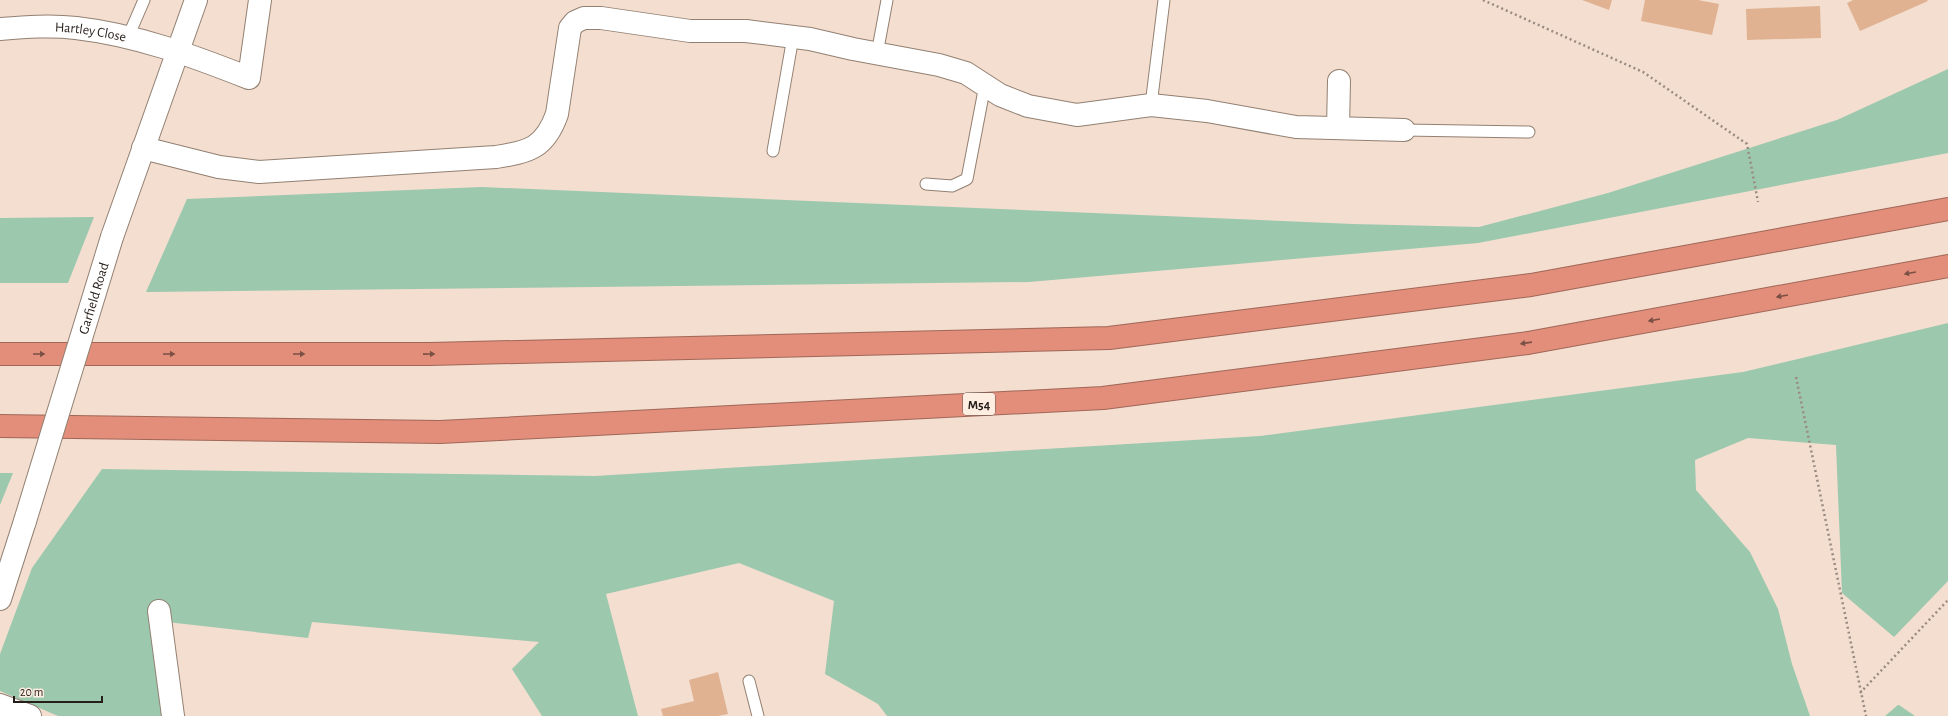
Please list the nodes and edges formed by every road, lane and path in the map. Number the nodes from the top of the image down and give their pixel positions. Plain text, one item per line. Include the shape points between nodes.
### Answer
1 (144, 0) edge
2 (196, 0) edge
3 (260, 0) edge
4 (887, 0) edge
5 (1164, 0) edge
6 (1483, 0) edge
7 (0, 29) edge
8 (128, 36) junction
9 (793, 37) junction
10 (178, 51) junction
11 (877, 54) junction
12 (1339, 81) dead end
13 (985, 85) junction
14 (1151, 105) junction
15 (1338, 128) junction
16 (1404, 130) joint
17 (1529, 132) dead end
18 (143, 148) junction
19 (773, 151) dead end
20 (926, 184) dead end
21 (1758, 202) dead end
22 (1948, 209) edge
23 (1948, 266) edge
24 (0, 354) edge
25 (1796, 377) dead end
26 (0, 426) edge
27 (0, 599) edge
28 (1948, 600) edge
29 (159, 611) dead end
30 (749, 681) dead end
31 (1860, 694) junction
32 (0, 705) edge
33 (30, 716) edge
34 (173, 716) edge
35 (758, 716) edge
36 (1866, 716) edge

1 - 8 lane
2 - 10 street, Garfield Road
3 - 10 street, Hartley Close via 249,78
4 - 11 lane
5 - 14 lane
6 - 21 path via 1643,72 1747,144
7 - 8 street, Hartley Close via 40,26 76,28
8 - 10 street, Hartley Close
9 - 11 street
9 - 18 street via 746,31 690,31 601,18 584,18 570,28 557,114 552,127 536,147 521,154 496,158 258,172 219,167
9 - 19 lane
10 - 18 street, Garfield Road
11 - 13 street via 939,65 966,73
12 - 15 street
13 - 14 street via 1000,95 1028,106 1077,116
13 - 20 lane via 967,180 952,186
14 - 15 street via 1296,126
15 - 16 street
16 - 17 lane
18 - 27 street, Garfield Road, bridge via 112,237
24 -> 22 highway via 430,354 1109,338 1531,285
23 -> 26 highway, M54 via 1528,343 1103,398 440,432
25 - 31 path
28 - 31 path
29 - 34 street
30 - 35 lane
31 - 36 path
32 - 33 street

